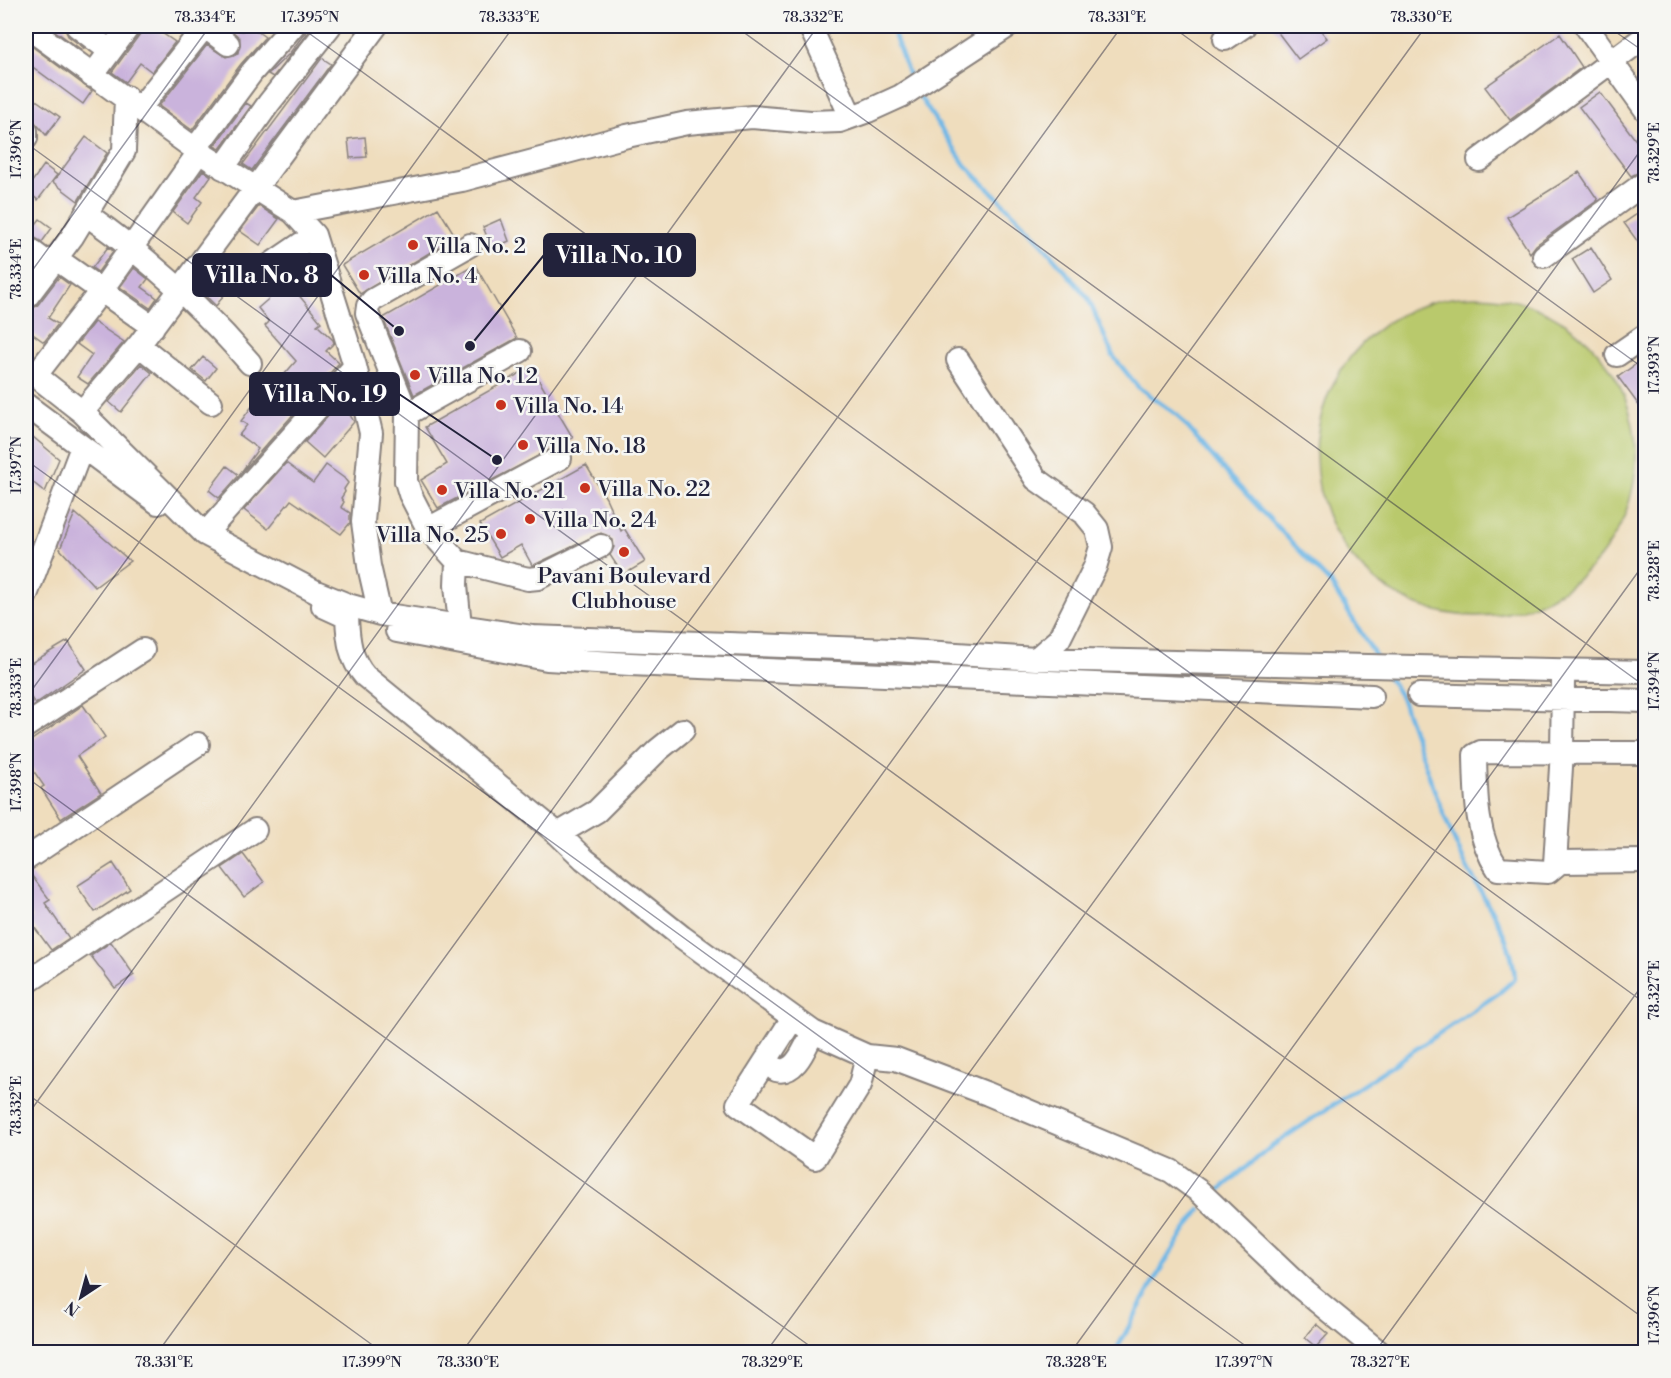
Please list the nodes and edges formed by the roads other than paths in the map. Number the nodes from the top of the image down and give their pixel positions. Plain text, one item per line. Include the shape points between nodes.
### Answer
1 (26, 26) edge
2 (77, 26) edge
3 (129, 26) edge
4 (204, 26) edge
5 (293, 26) edge
6 (330, 26) edge
7 (376, 26) edge
8 (810, 26) edge
9 (1008, 26) edge
10 (1244, 26) edge
11 (1586, 26) edge
12 (53, 34) edge
13 (1646, 36) edge
14 (1225, 39) dead end
15 (228, 44) dead end
16 (110, 51) junction
17 (1611, 63) junction
18 (92, 76) junction
19 (133, 103) junction
20 (1646, 110) edge
21 (851, 117) junction
22 (26, 131) edge
23 (26, 138) edge
24 (197, 150) junction
25 (1479, 160) dead end
26 (223, 168) junction
27 (1646, 182) edge
28 (253, 188) junction
29 (293, 212) junction
30 (86, 214) junction
31 (314, 235) junction
32 (470, 245) dead end
33 (26, 247) edge
34 (132, 247) junction
35 (1544, 256) dead end
36 (53, 262) junction
37 (254, 276) dead end
38 (180, 289) junction
39 (101, 291) junction
40 (26, 298) edge
41 (153, 327) junction
42 (1646, 335) edge
43 (139, 345) junction
44 (520, 351) dead end
45 (1617, 355) dead end
46 (958, 360) dead end
47 (250, 363) dead end
48 (355, 366) junction
49 (30, 372) edge
50 (211, 403) dead end
51 (26, 405) edge
52 (82, 412) junction
53 (407, 414) junction
54 (82, 447) junction
55 (560, 458) dead end
56 (428, 529) junction
57 (205, 534) junction
58 (601, 546) dead end
59 (458, 561) junction
60 (26, 595) edge
61 (380, 614) junction
62 (347, 617) junction
63 (460, 626) junction
64 (143, 650) dead end
65 (1036, 659) junction
66 (1277, 663) junction
67 (1563, 668) junction
68 (1646, 672) edge
69 (1277, 692) junction
70 (1419, 694) dead end
71 (1372, 696) dead end
72 (1562, 697) junction
73 (1646, 702) edge
74 (26, 726) edge
75 (683, 730) dead end
76 (198, 744) dead end
77 (1562, 752) junction
78 (1646, 753) edge
79 (255, 830) dead end
80 (558, 834) junction
81 (26, 859) edge
82 (1646, 861) edge
83 (1555, 864) junction
84 (26, 983) edge
85 (793, 1018) junction
86 (813, 1032) junction
87 (769, 1054) junction
88 (867, 1056) junction
89 (1379, 1353) edge

1 - 12 street
2 - 16 street
3 - 16 street
4 - 15 street
4 - 19 street
5 - 24 street via 252,72
6 - 26 street
7 - 28 street
8 - 21 street
9 - 21 street via 901,96
10 - 14 street
11 - 17 street
12 - 18 street
13 - 17 street
16 - 18 street
17 - 20 street
17 - 25 street
18 - 19 street
19 - 24 street
19 - 30 street via 124,151
21 - 29 street via 811,122 752,117 687,123 462,180
22 - 23 street
24 - 26 street
24 - 34 street
26 - 28 street
27 - 35 street
28 - 29 street
28 - 38 street
29 - 31 street
30 - 34 street
30 - 36 street
31 - 37 street
31 - 48 street
32 - 53 street via 372,300 368,306 367,313
33 - 36 street
34 - 38 street
34 - 39 street
36 - 39 street
36 - 40 street
38 - 41 street
38 - 47 street
39 - 41 street
39 - 49 street
41 - 43 street
42 - 45 street
43 - 50 street
43 - 52 street
44 - 53 street
46 - 65 street via 1036,478 1084,513 1097,529 1101,547 1095,567 1059,639
48 - 57 street
48 - 61 street via 371,433 363,522
49 - 52 street
51 - 54 street
52 - 57 street
53 - 56 street via 406,481
54 - 60 street
54 - 62 street via 258,575
55 - 56 street
56 - 59 street
57 - 61 street via 316,592
58 - 59 street via 538,578 528,579
59 - 63 street
61 - 63 street
62 - 69 street via 471,646 547,658
62 - 80 street via 353,659 366,676
63 - 65 street via 532,637
64 - 74 street
65 - 66 street
66 - 67 street
66 - 69 street
67 - 68 street
67 - 72 street
69 - 71 street
70 - 72 street
72 - 73 street
72 - 77 street
75 - 80 street via 597,811
76 - 81 street
77 - 78 street
77 - 83 street
77 - 83 street via 1474,754 1475,808 1498,869 1548,872
79 - 84 street
80 - 85 street via 682,937
82 - 83 street
85 - 86 street
85 - 87 street
86 - 87 street via 794,1066 787,1070 776,1070 769,1062
86 - 88 street
87 - 88 street via 738,1104 814,1158 861,1085
88 - 89 street via 896,1059 1171,1171 1200,1192 1301,1288

